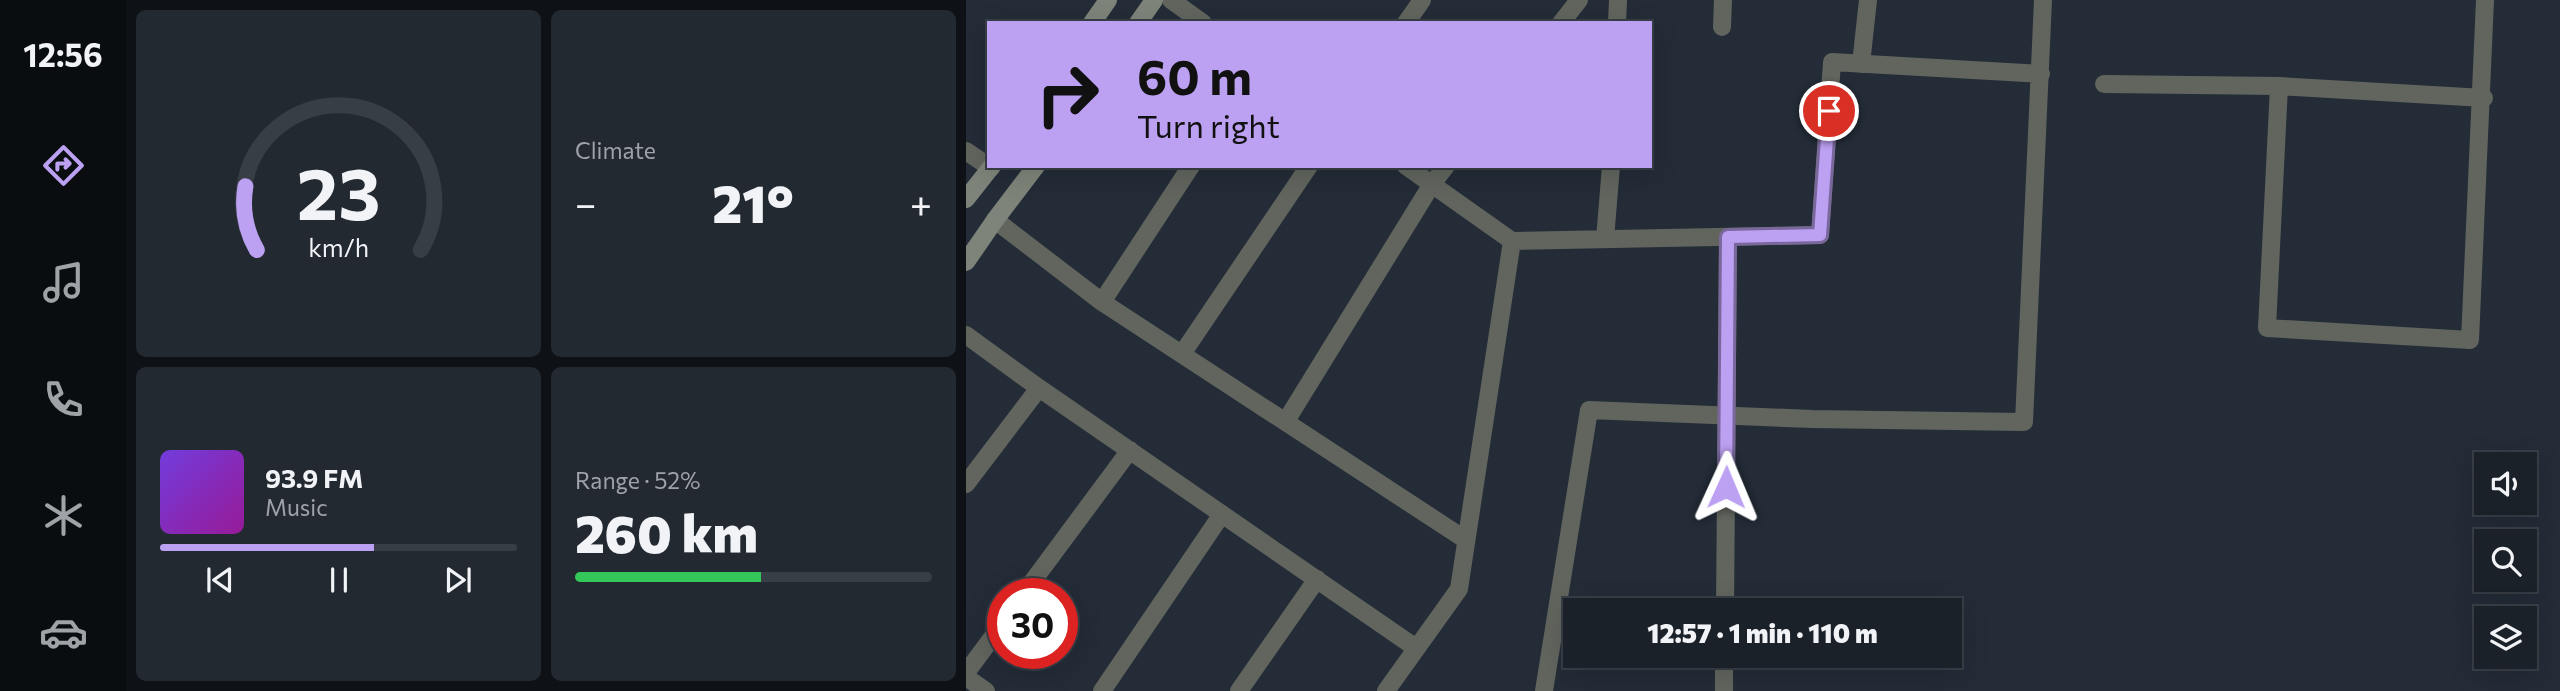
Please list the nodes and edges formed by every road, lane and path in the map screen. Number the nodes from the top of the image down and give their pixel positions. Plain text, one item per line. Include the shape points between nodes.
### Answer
1 (1108, 0) edge
2 (1154, 0) edge
3 (1171, 0) edge
4 (1422, 0) edge
5 (1579, 0) edge
6 (1618, 0) edge
7 (1723, 0) edge
8 (1867, 0) edge
9 (2043, 0) edge
10 (2485, 0) edge
11 (1093, 21) edge
12 (1139, 21) edge
13 (1200, 21) edge
14 (1407, 21) edge
15 (1563, 21) edge
16 (1617, 21) edge
17 (1722, 27) dead end
18 (1861, 64) junction
19 (2041, 74) junction
20 (2104, 84) dead end
21 (2279, 86) junction
22 (2482, 98) junction
23 (966, 150) edge
24 (987, 164) edge
25 (990, 168) edge
26 (1034, 168) edge
27 (1190, 168) edge
28 (1308, 168) edge
29 (1409, 168) edge
30 (1445, 168) edge
31 (1611, 168) edge
32 (1432, 184) junction
33 (966, 199) edge
34 (995, 220) junction
35 (1728, 237) junction
36 (1605, 239) junction
37 (1512, 241) junction
38 (966, 262) edge
39 (1102, 302) junction
40 (966, 335) edge
41 (1182, 354) junction
42 (1038, 388) junction
43 (1727, 416) junction
44 (1286, 421) junction
45 (1130, 450) junction
46 (966, 484) edge
47 (1222, 514) junction
48 (1466, 540) junction
49 (1035, 578) edge
50 (1317, 579) junction
51 (1725, 598) edge
52 (987, 645) edge
53 (1416, 648) junction
54 (1724, 668) edge
55 (966, 675) edge
56 (986, 691) edge
57 (1102, 691) edge
58 (1239, 691) edge
59 (1386, 691) edge
60 (1544, 691) edge
61 (1724, 691) edge

1 - 11 main road
2 - 12 main road
3 - 13 street
4 - 14 street
5 - 15 street
6 - 16 street
7 - 17 street
8 - 18 street
9 - 19 street
10 - 22 street
18 - 19 street
18 - 35 street via 1832,62 1820,235
19 - 43 street via 2024,422
20 - 21 street
21 - 22 street
21 - 22 street via 2267,328 2470,340
23 - 24 street
25 - 33 main road
26 - 34 main road
27 - 39 street
28 - 41 street
29 - 32 street
30 - 32 street
31 - 36 street
32 - 37 street
32 - 44 street
34 - 38 main road
34 - 39 street
35 - 36 street
35 - 43 street
36 - 37 street
37 - 48 street
39 - 41 street
40 - 42 street
41 - 44 street
42 - 45 street
42 - 46 street
43 - 51 street
43 - 60 street via 1589,410
44 - 48 street
45 - 47 street
45 - 49 street
47 - 50 street
47 - 57 street
48 - 53 street via 1459,589
50 - 53 street
50 - 58 street
52 - 55 street
53 - 59 street
54 - 61 street
55 - 56 street

